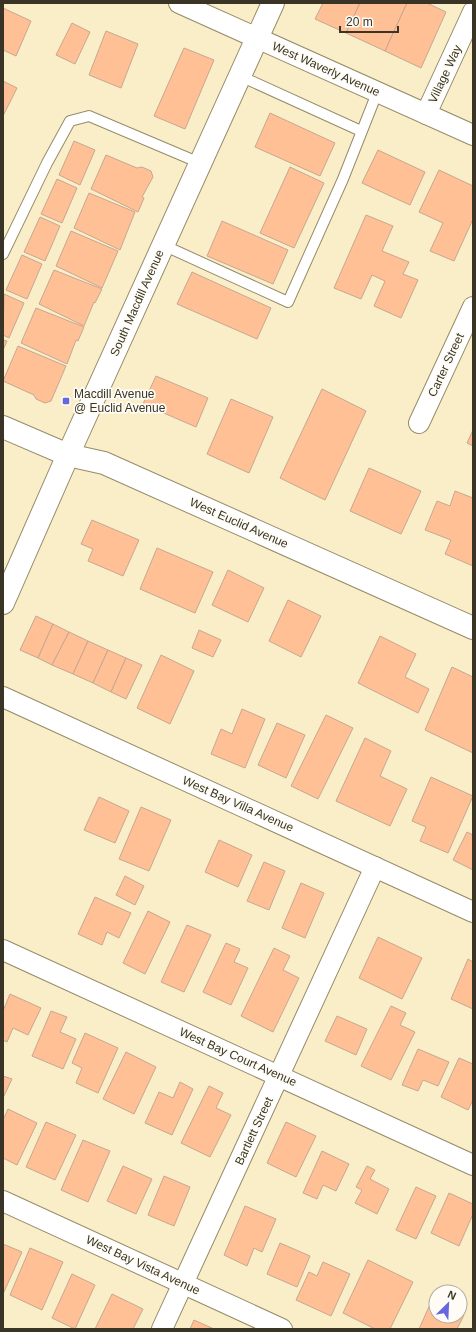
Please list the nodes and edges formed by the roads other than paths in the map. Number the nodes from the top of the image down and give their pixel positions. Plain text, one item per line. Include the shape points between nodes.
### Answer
1 (179, 3) edge
2 (273, 3) edge
3 (473, 12) edge
4 (257, 38) junction
5 (240, 76) junction
6 (377, 92) junction
7 (426, 114) junction
8 (361, 131) junction
9 (473, 135) edge
10 (200, 163) junction
11 (163, 245) junction
12 (3, 254) edge
13 (473, 307) edge
14 (419, 423) dead end
15 (3, 427) edge
16 (68, 455) junction
17 (3, 603) edge
18 (473, 628) edge
19 (3, 697) edge
20 (375, 867) junction
21 (473, 912) edge
22 (3, 950) edge
23 (279, 1076) junction
24 (473, 1165) edge
25 (3, 1201) edge
26 (182, 1283) junction
27 (162, 1329) edge
28 (282, 1329) edge

1 - 4 street, West Waverly Avenue
2 - 4 street, South Macdill Avenue
3 - 7 street, Village Way
4 - 5 street, South Macdill Avenue
4 - 6 street, West Waverly Avenue
5 - 8 lane
5 - 10 street, South Macdill Avenue
6 - 7 street, West Waverly Avenue
6 - 8 lane
7 - 9 street, West Waverly Avenue
8 - 11 lane via 343,179 288,302
10 - 11 street, South Macdill Avenue
10 - 12 lane via 89,116 70,121
11 - 16 street, South Macdill Avenue
13 - 14 street, Carter Street
15 - 16 street, West Euclid Avenue
16 - 17 street, South Macdill Avenue
16 - 18 street, West Euclid Avenue via 104,463
19 - 20 street, West Bay Villa Avenue
20 - 21 street, West Bay Villa Avenue
20 - 23 street, Bartlett Street
22 - 23 street, West Bay Court Avenue
23 - 24 street, West Bay Court Avenue
23 - 26 street, Bartlett Street
25 - 26 street, West Bay Vista Avenue
26 - 27 street, Bartlett Street
26 - 28 street, West Bay Vista Avenue

